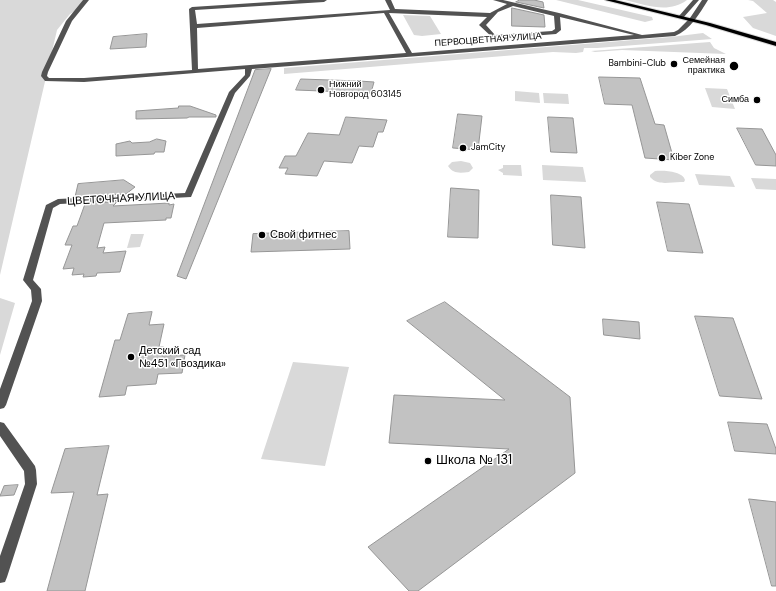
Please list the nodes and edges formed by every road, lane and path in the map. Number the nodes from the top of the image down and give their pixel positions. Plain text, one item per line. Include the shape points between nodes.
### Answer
1 (86, 0) edge
2 (324, 0) edge
3 (388, 0) edge
4 (496, 0) edge
5 (608, 0) edge
6 (696, 0) edge
7 (705, 0) edge
8 (513, 4) junction
9 (290, 10) junction
10 (385, 11) junction
11 (392, 11) junction
12 (557, 14) junction
13 (491, 15) junction
14 (681, 17) junction
15 (692, 20) junction
16 (194, 26) junction
17 (645, 37) junction
18 (776, 44) edge
19 (410, 55) junction
20 (249, 66) junction
21 (195, 71) junction
22 (0, 405) edge
23 (0, 426) edge
24 (0, 576) edge

1 - 21 street, ПЕРВОЦВЕТНАЯ УЛИЦА via 69,21 45,72 47,80 84,80
2 - 9 street
3 - 11 street
4 - 8 street
5 - 14 main road
6 - 14 street
7 - 15 street, ПЕРВОЦВЕТНАЯ УЛИЦА
8 - 12 street
8 - 13 street
9 - 10 street
9 - 16 street
9 - 16 street via 192,9
10 - 11 street
10 - 19 street
11 - 13 street
12 - 13 street via 558,30 554,32 494,37 482,25
12 - 17 street
14 - 15 main road
15 - 17 street, ПЕРВОЦВЕТНАЯ УЛИЦА via 675,34
15 - 18 main road
16 - 21 street
17 - 19 street, ПЕРВОЦВЕТНАЯ УЛИЦА
19 - 20 street, ПЕРВОЦВЕТНАЯ УЛИЦА
20 - 21 street, ПЕРВОЦВЕТНАЯ УЛИЦА
20 - 22 street, ЦВЕТОЧНАЯ УЛИЦА via 248,75 232,92 188,195 58,202 49,207 28,280 36,289 37,301
23 - 24 street via 30,470 31,484

